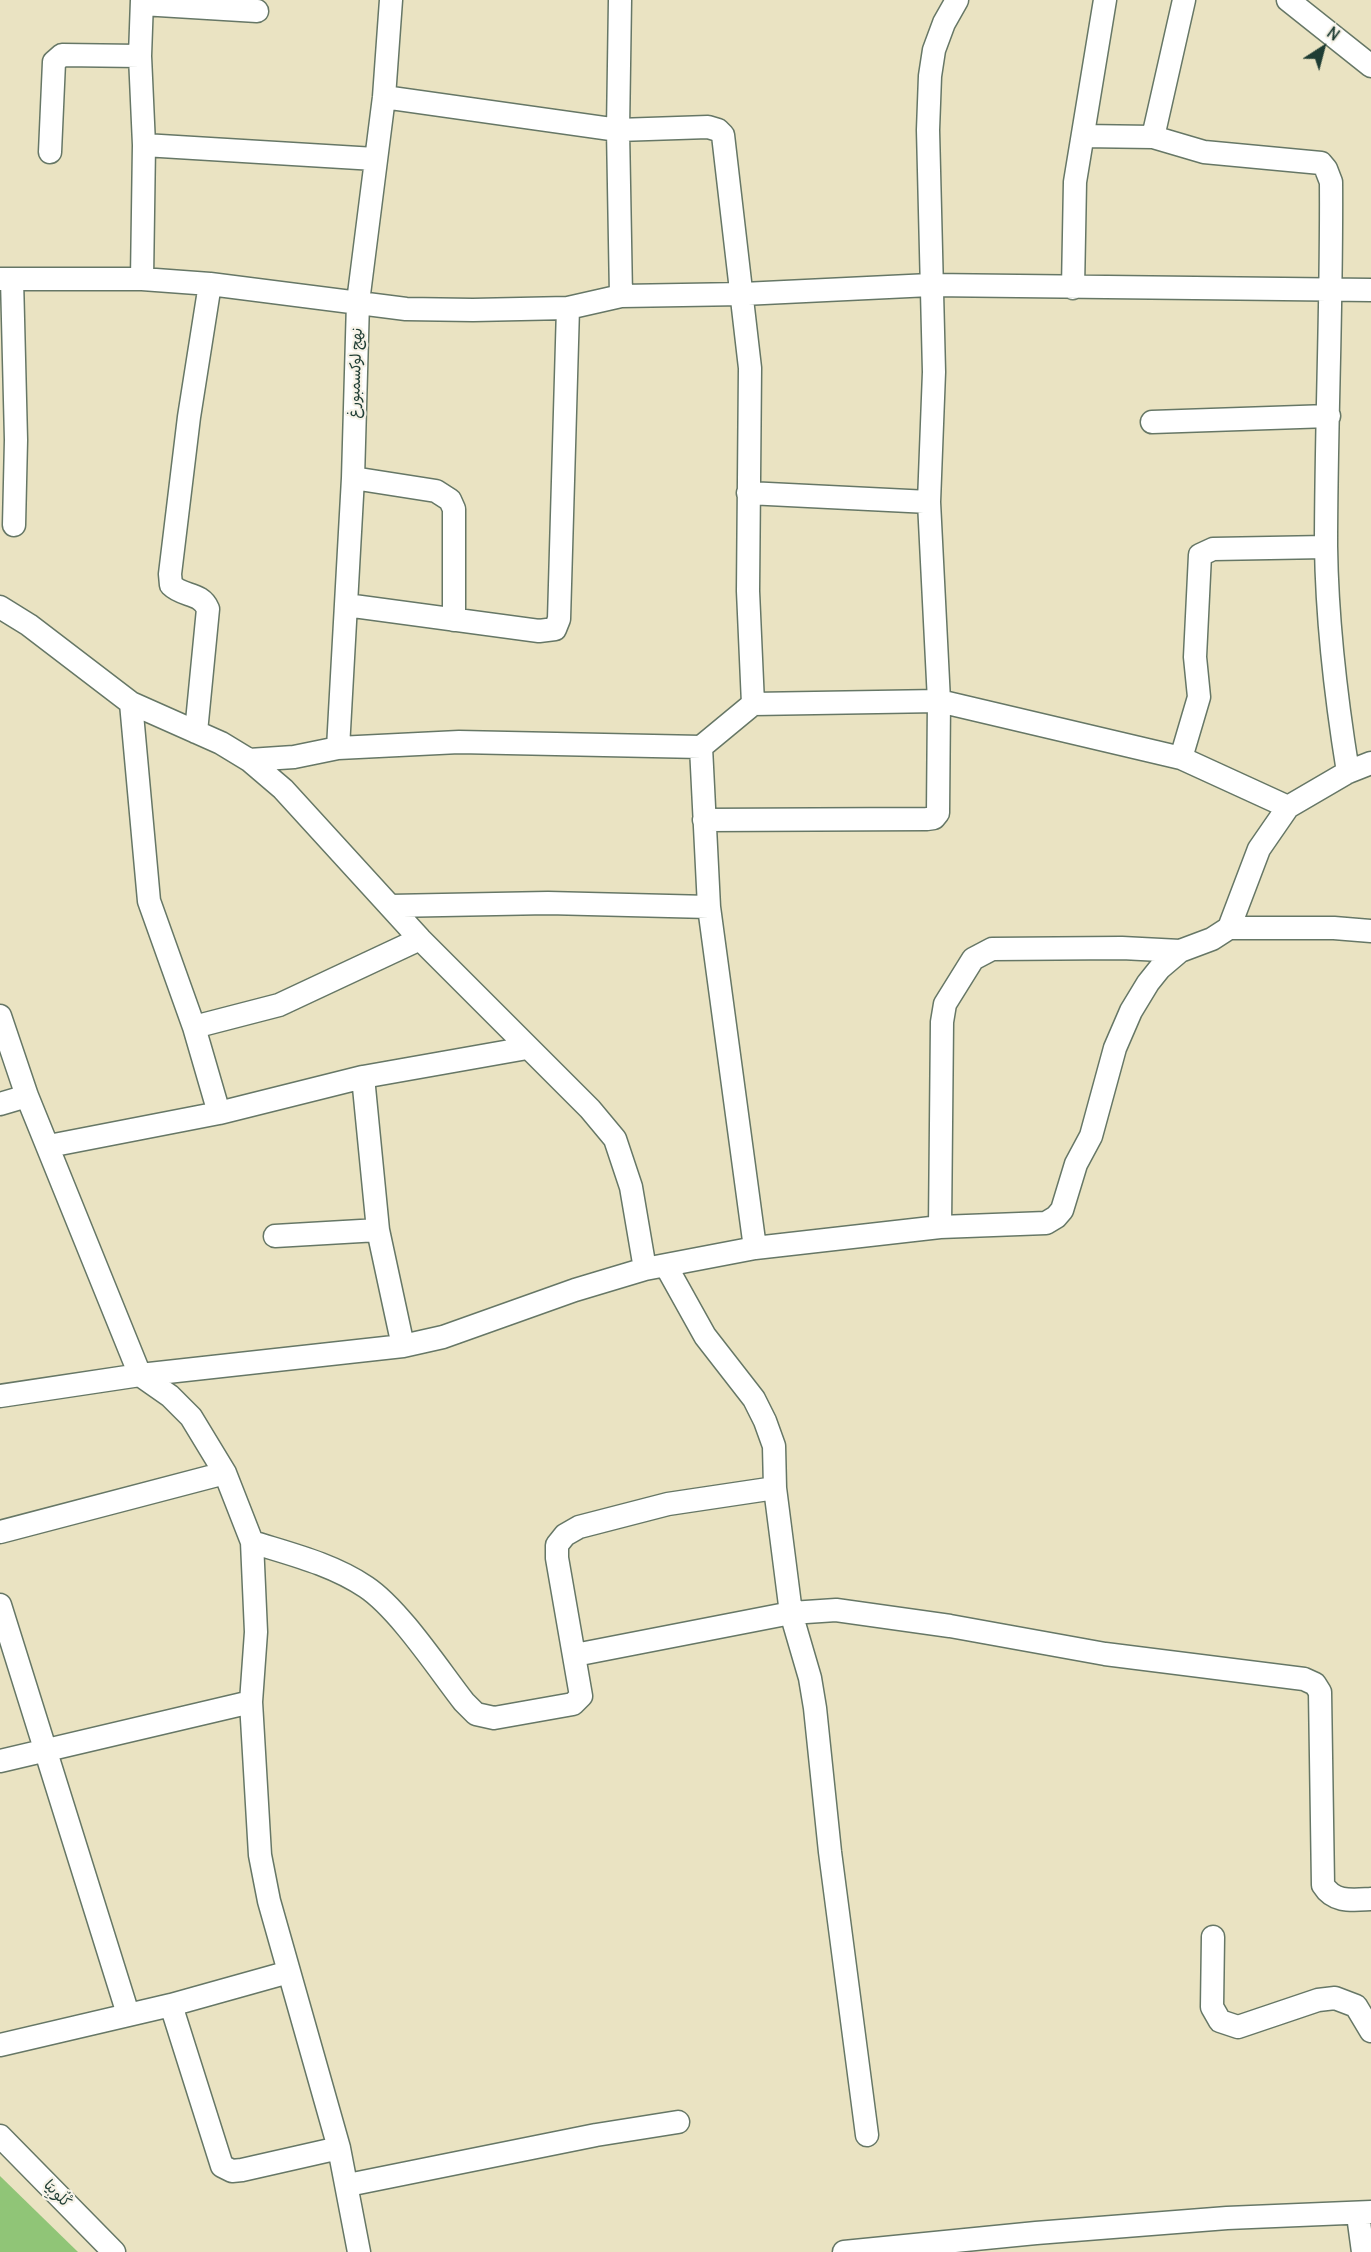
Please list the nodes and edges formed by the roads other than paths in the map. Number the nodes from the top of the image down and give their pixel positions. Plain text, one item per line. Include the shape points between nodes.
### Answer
1 (391, 0) edge
2 (620, 0) edge
3 (957, 0) edge
4 (1105, 0) edge
5 (1184, 0) edge
6 (1288, 0) edge
7 (142, 2) edge
8 (257, 11) dead end
9 (140, 56) junction
10 (1371, 66) edge
11 (384, 97) junction
12 (618, 130) junction
13 (1083, 136) junction
14 (1153, 137) junction
15 (144, 145) junction
16 (50, 152) dead end
17 (375, 159) junction
18 (6, 279) edge
19 (142, 279) junction
20 (210, 284) junction
21 (930, 285) junction
22 (1073, 288) junction
23 (1332, 289) junction
24 (1371, 290) edge
25 (743, 294) junction
26 (621, 296) junction
27 (358, 302) junction
28 (568, 308) junction
29 (1329, 416) junction
30 (1152, 422) dead end
31 (353, 478) junction
32 (748, 493) junction
33 (929, 502) junction
34 (14, 525) dead end
35 (1326, 547) junction
36 (346, 604) junction
37 (0, 607) edge
38 (454, 620) junction
39 (939, 701) junction
40 (131, 703) junction
41 (753, 704) junction
42 (196, 732) junction
43 (701, 747) junction
44 (338, 748) junction
45 (1181, 758) junction
46 (249, 760) junction
47 (1371, 763) edge
48 (1348, 772) junction
49 (1288, 807) junction
50 (704, 820) junction
51 (390, 906) junction
52 (709, 906) junction
53 (1229, 928) junction
54 (1371, 931) edge
55 (420, 939) junction
56 (1180, 951) junction
57 (0, 1016) edge
58 (194, 1028) junction
59 (527, 1048) junction
60 (363, 1077) junction
61 (27, 1096) junction
62 (0, 1104) edge
63 (219, 1113) junction
64 (49, 1146) junction
65 (940, 1227) junction
66 (378, 1230) junction
67 (275, 1236) dead end
68 (755, 1248) junction
69 (656, 1268) junction
70 (403, 1346) junction
71 (140, 1376) junction
72 (0, 1396) edge
73 (225, 1473) junction
74 (775, 1488) junction
75 (0, 1533) edge
76 (252, 1542) junction
77 (0, 1605) edge
78 (791, 1613) junction
79 (575, 1655) junction
80 (251, 1702) junction
81 (48, 1751) junction
82 (0, 1761) edge
83 (1371, 1899) edge
84 (1213, 1936) dead end
85 (289, 1972) junction
86 (171, 2005) junction
87 (128, 2014) junction
88 (1371, 2031) edge
89 (0, 2045) edge
90 (0, 2116) edge
91 (678, 2122) dead end
92 (867, 2135) dead end
93 (3, 2139) edge
94 (339, 2148) junction
95 (348, 2185) junction
96 (1364, 2214) edge
97 (114, 2252) edge
98 (359, 2252) edge
99 (844, 2252) edge
100 (1364, 2252) edge

1 - 11 street, نهج لوكسمبورغ
2 - 12 street
3 - 21 street via 940,32 930,76
4 - 13 street
5 - 14 street
6 - 10 street
7 - 8 street
7 - 9 street
9 - 15 street
9 - 16 street via 57,58
11 - 12 street
11 - 17 street, نهج لوكسمبورغ
12 - 25 street via 708,127 723,135
12 - 26 street
13 - 14 street
13 - 22 street via 1075,182
14 - 23 street via 1204,152 1321,163 1331,182
15 - 17 street
15 - 19 street
17 - 27 street, نهج لوكسمبورغ
18 - 19 street
18 - 34 street via 16,440
19 - 20 street
20 - 27 street
20 - 42 street via 170,574 171,585 178,592 197,596 208,609
21 - 22 street
21 - 25 street
21 - 33 street via 934,372
22 - 23 street
23 - 24 street
23 - 29 street
25 - 26 street
25 - 32 street via 750,368
26 - 28 street
27 - 28 street via 406,309
27 - 31 street, نهج لوكسمبورغ
28 - 38 street via 557,625 549,632
29 - 30 street
29 - 35 street
31 - 36 street, نهج لوكسمبورغ
31 - 38 street via 436,490 450,500 454,509
32 - 33 street
32 - 41 street
33 - 39 street
35 - 45 street via 1213,549 1200,555 1195,657 1199,697
35 - 48 street via 1331,639
36 - 38 street
36 - 44 street, نهج لوكسمبورغ
37 - 40 street
39 - 41 street
39 - 45 street
39 - 50 street via 940,806 934,818
40 - 42 street
40 - 58 street via 149,900
41 - 43 street
42 - 46 street
43 - 44 street via 459,742
43 - 50 street
44 - 46 street via 294,757
45 - 49 street
46 - 51 street via 283,789
47 - 48 street
48 - 49 street
49 - 53 street via 1259,849
50 - 52 street
51 - 52 street
51 - 55 street
52 - 68 street
53 - 54 street
53 - 56 street
55 - 58 street via 279,1005
55 - 59 street
56 - 65 street via 1160,968 1131,1011 1115,1048 1091,1136 1056,1217 1031,1224
56 - 65 street via 992,949 973,959 945,1004 942,1022
57 - 61 street
58 - 63 street
59 - 60 street
59 - 69 street via 590,1108 615,1139
60 - 63 street
60 - 66 street
61 - 62 street
61 - 64 street
63 - 64 street
64 - 71 street
65 - 68 street
66 - 67 street
66 - 70 street
68 - 69 street
69 - 70 street via 575,1290 444,1337
69 - 74 street via 754,1399 774,1446
70 - 71 street
71 - 72 street
71 - 73 street via 170,1396 191,1417
73 - 75 street
73 - 76 street
74 - 78 street
74 - 79 street via 668,1504 579,1527 565,1535 557,1545 556,1558
76 - 79 street via 329,1567 368,1588 387,1605 464,1702 484,1718 578,1701 581,1696
76 - 80 street via 256,1632
77 - 81 street
78 - 79 street
78 - 83 street via 836,1610 1105,1654 1310,1681 1320,1692 1323,1885 1335,1898
78 - 92 street via 815,1708
80 - 81 street
80 - 85 street via 260,1855
81 - 82 street
81 - 87 street
84 - 88 street via 1212,2007 1220,2021 1238,2027 1335,1998 1356,2006
85 - 86 street
85 - 94 street
86 - 87 street
86 - 94 street via 222,2166 242,2170
87 - 89 street
90 - 93 street
91 - 95 street via 562,2141
93 - 97 street, كْلُوبِيَا
94 - 95 street
95 - 98 street
96 - 99 street via 1227,2218
96 - 100 street

